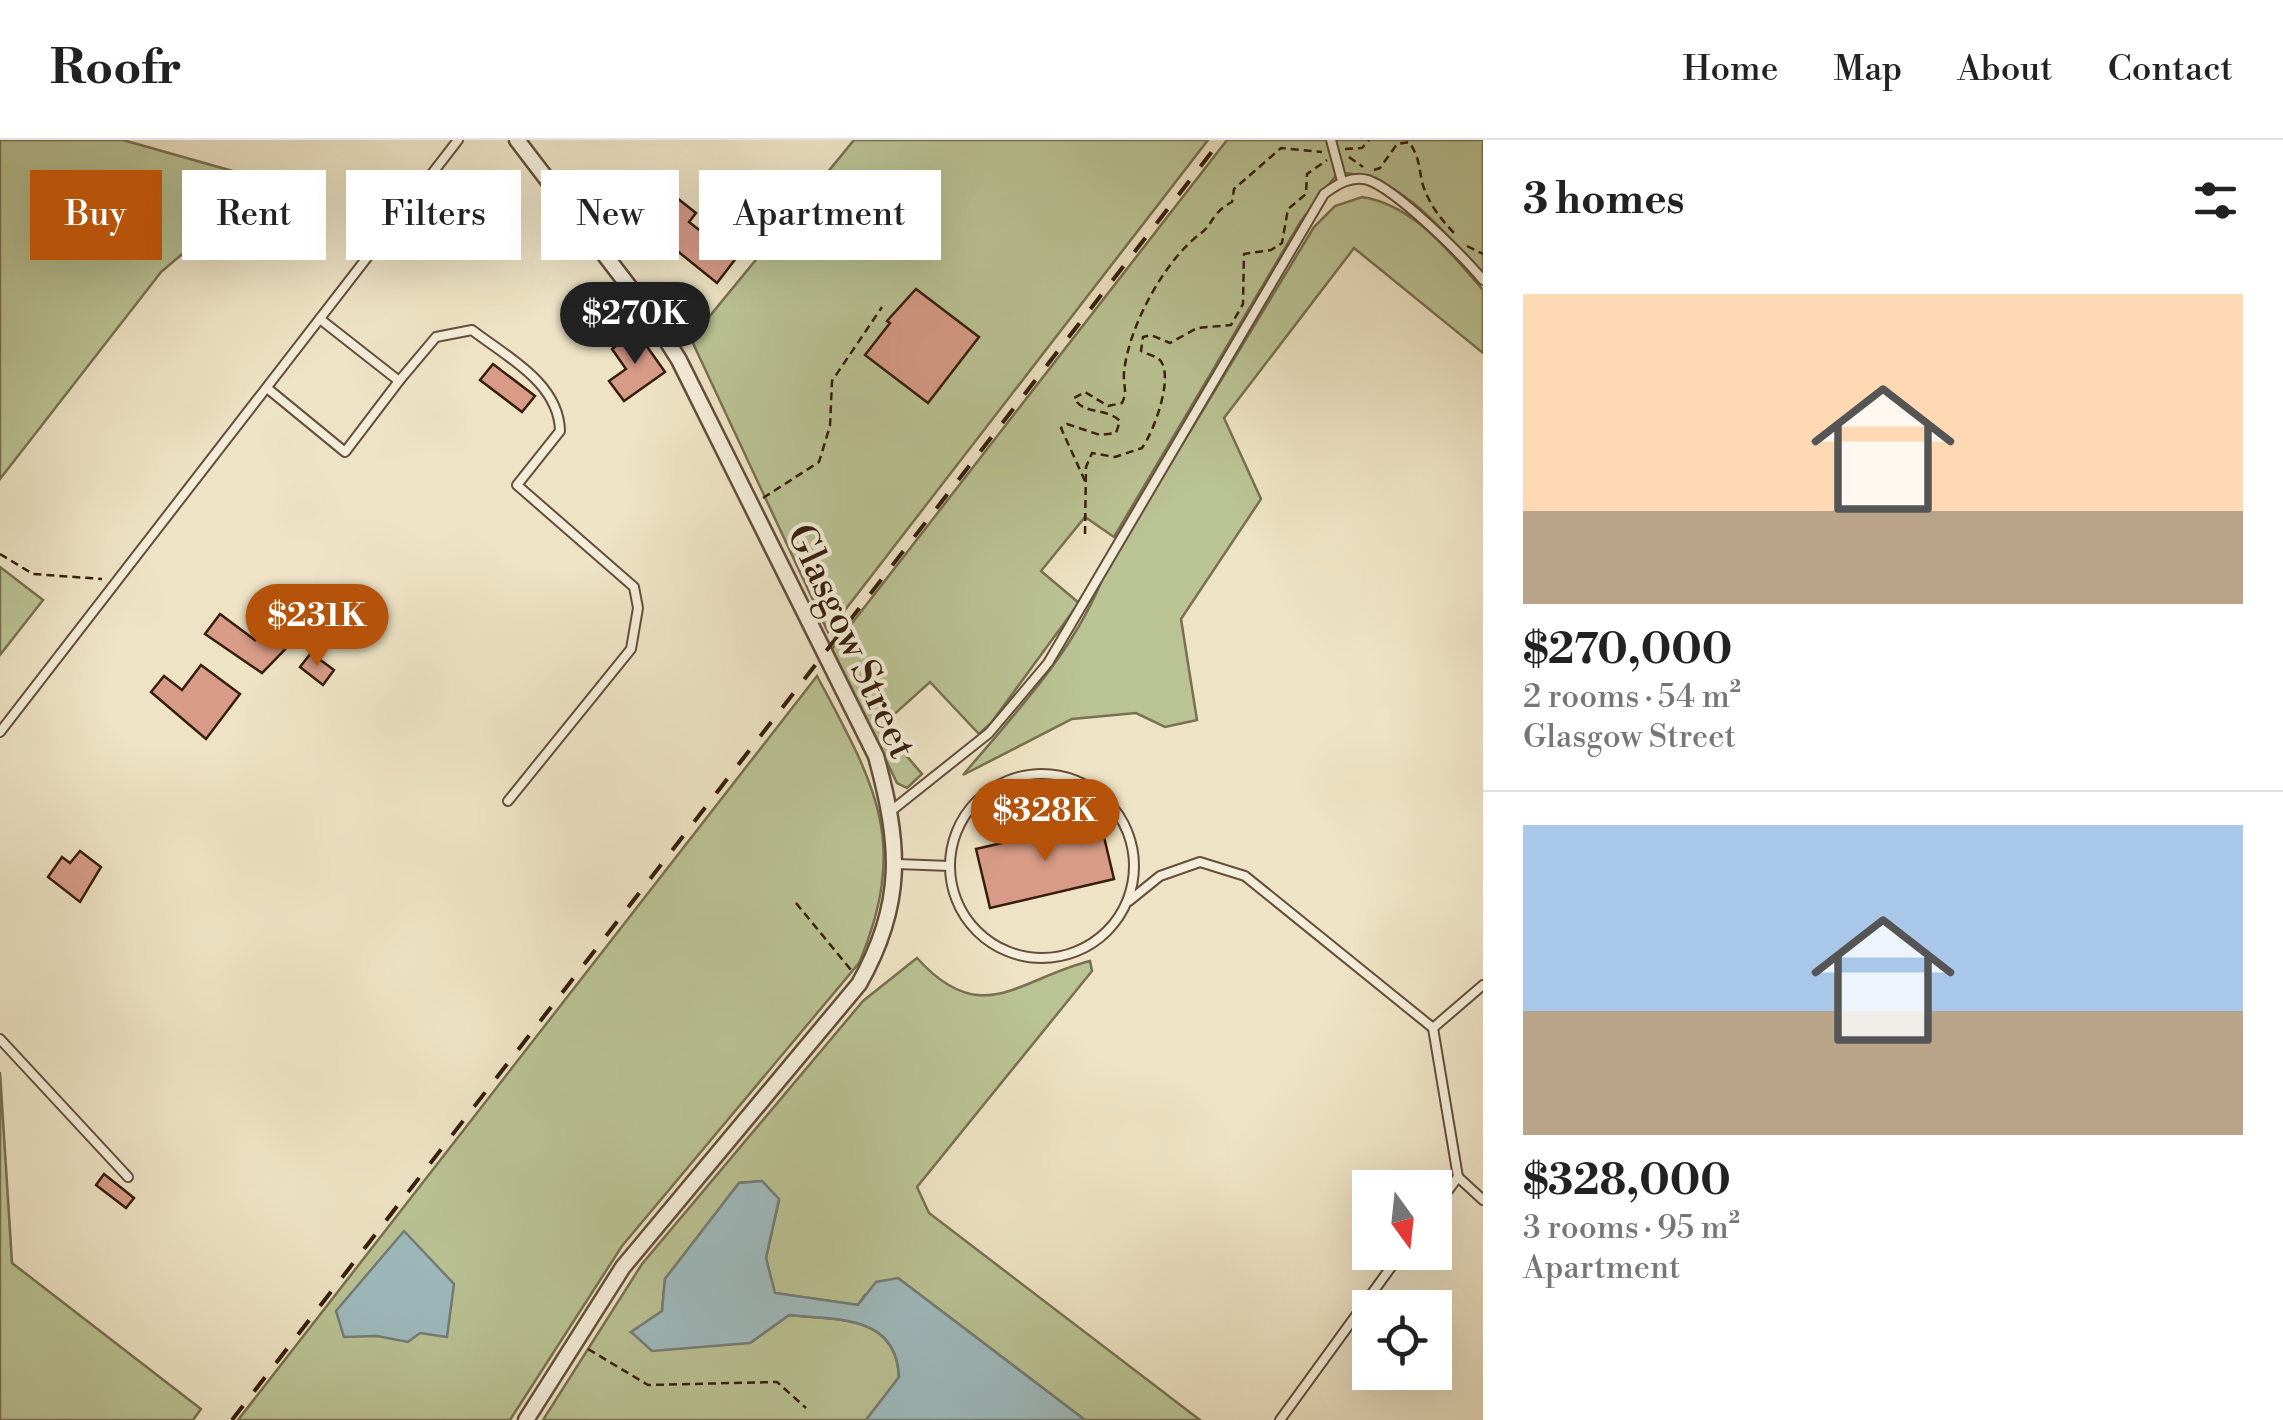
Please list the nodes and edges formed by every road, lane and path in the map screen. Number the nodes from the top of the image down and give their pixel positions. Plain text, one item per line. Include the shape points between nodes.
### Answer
1 (458, 140) edge
2 (518, 140) edge
3 (1331, 140) edge
4 (1369, 140) edge
5 (1333, 151) junction
6 (1342, 181) junction
7 (1483, 280) edge
8 (882, 307) dead end
9 (320, 318) junction
10 (399, 381) junction
11 (267, 388) junction
12 (751, 506) junction
13 (1084, 534) dead end
14 (0, 554) edge
15 (118, 580) junction
16 (0, 732) edge
17 (508, 801) dead end
18 (892, 811) junction
19 (897, 864) junction
20 (950, 866) junction
21 (796, 903) dead end
22 (1126, 904) junction
23 (859, 984) junction
24 (1483, 985) edge
25 (1433, 1028) junction
26 (0, 1038) edge
27 (128, 1176) dead end
28 (1458, 1177) junction
29 (1452, 1185) edge
30 (1483, 1200) edge
31 (1389, 1270) edge
32 (575, 1341) junction
33 (806, 1408) dead end
34 (526, 1420) edge
35 (1280, 1420) edge

1 - 9 lane
2 - 12 street, Glasgow Street via 650,314
3 - 5 lane
4 - 5 path via 1362,148
5 - 6 lane
5 - 13 path via 1281,148 1234,189 1232,202 1216,210 1204,232 1159,276 1124,373 1122,404 1108,406 1085,392 1074,398 1120,421 1116,432 1100,435 1061,428 1086,482
6 - 7 lane via 1368,180 1432,226
6 - 18 lane via 1324,194 1292,244 1048,663 989,733
8 - 12 path via 832,381 830,426 819,462
9 - 10 lane
9 - 11 lane
10 - 11 lane via 345,452
10 - 17 lane via 436,337 472,330 544,386 560,411 560,431 517,484 634,588 632,649
11 - 15 lane
12 - 18 street, Glasgow Street via 876,756
14 - 15 path via 32,574
15 - 16 lane
18 - 19 street, Glasgow Street
19 - 20 lane
19 - 23 street, Glasgow Street via 882,944
20 - 22 lane via 959,909 978,934 1005,952 1068,956 1097,941
20 - 22 lane via 962,819 980,797 1005,781 1062,775 1112,804 1128,829 1135,857
21 - 23 path
22 - 25 lane via 1160,876 1200,862 1245,876
23 - 32 street, Glasgow Street via 665,1212
24 - 25 lane
25 - 28 lane
26 - 27 lane
28 - 29 lane
28 - 30 lane
31 - 35 lane
32 - 33 path via 648,1385 777,1382
32 - 34 street, Glasgow Street

